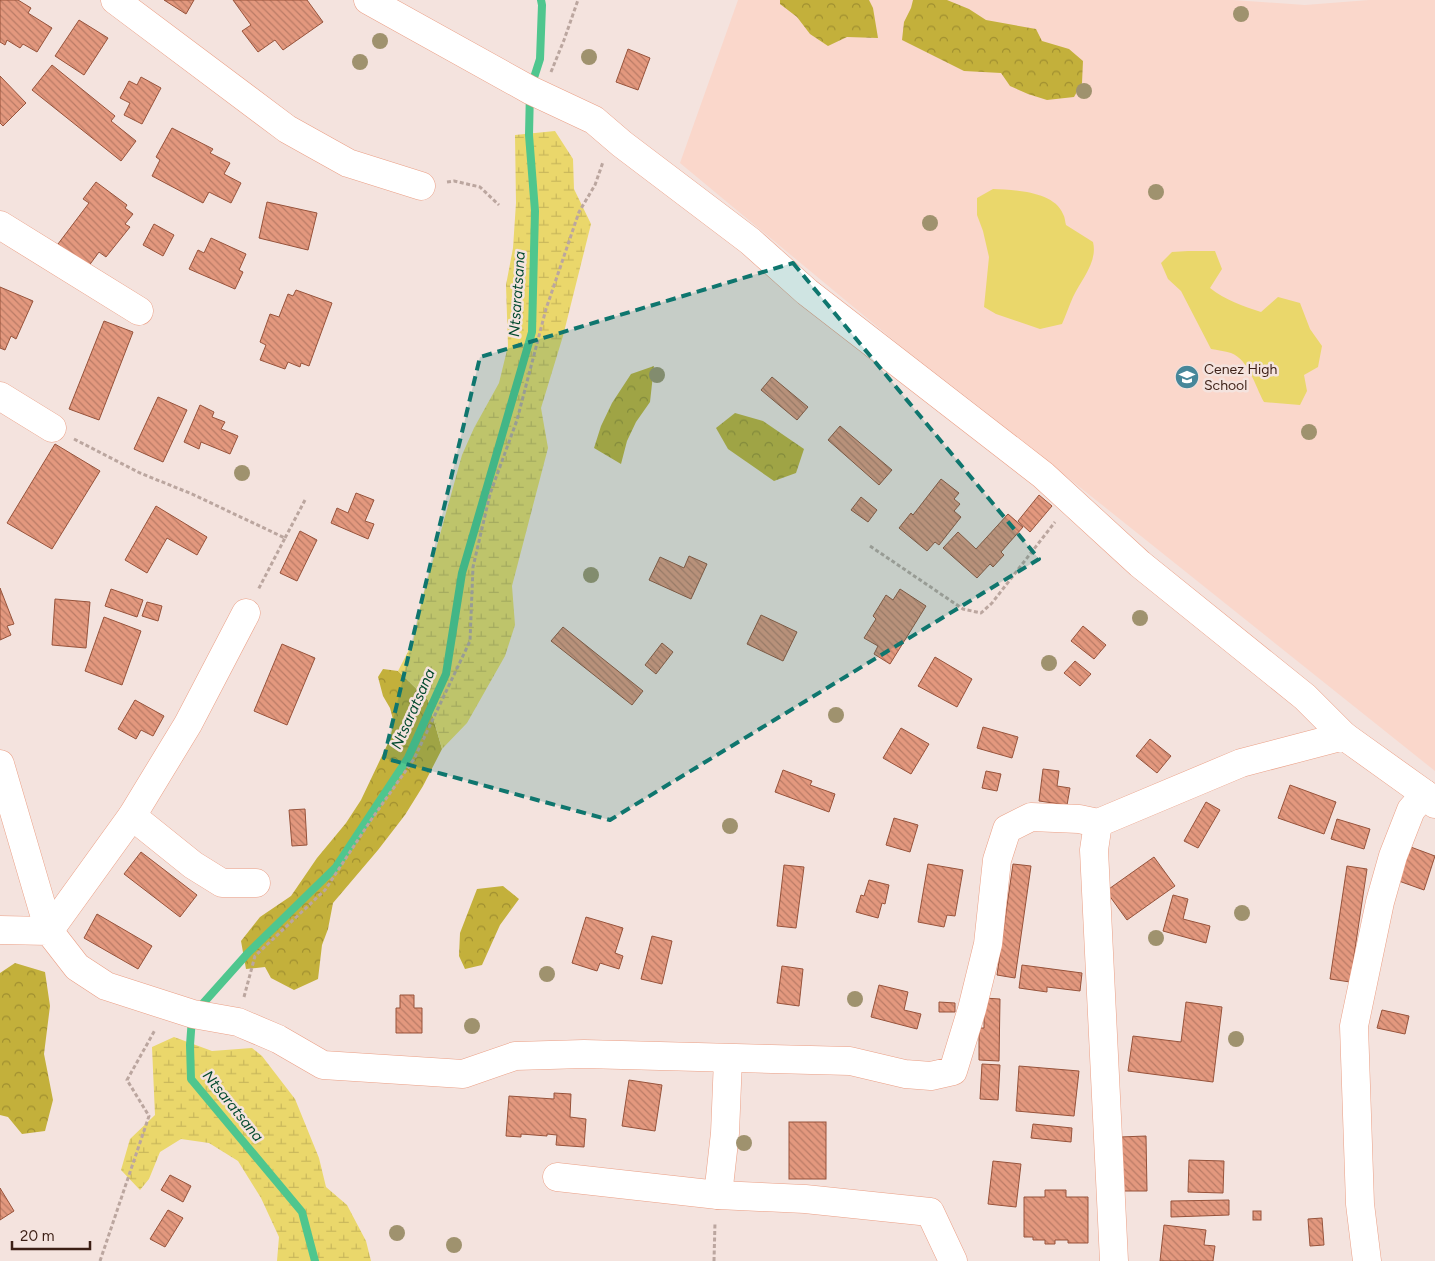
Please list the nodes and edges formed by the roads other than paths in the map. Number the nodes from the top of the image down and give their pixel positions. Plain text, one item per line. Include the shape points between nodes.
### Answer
1 (114, 0) edge
2 (368, 0) edge
3 (421, 186) road end
4 (0, 225) edge
5 (139, 311) dead end
6 (0, 396) edge
7 (52, 428) road end
8 (246, 612) road end
9 (1344, 736) junction
10 (0, 764) edge
11 (1430, 799) edge
12 (132, 816) junction
13 (1098, 823) junction
14 (256, 884) dead end
15 (0, 930) edge
16 (49, 931) junction
17 (728, 1059) junction
18 (557, 1177) dead end
19 (718, 1196) junction
20 (953, 1261) edge
21 (1114, 1261) edge
22 (1368, 1261) edge

1 - 3 street via 287,128 348,163
2 - 9 street via 546,98 594,120 750,241 807,292 1043,475 1140,564 1305,697
4 - 5 street
6 - 7 street
8 - 12 street via 188,724
9 - 11 street
9 - 13 street via 1241,763
10 - 16 street
11 - 22 street via 1411,810 1393,856 1354,1026 1360,1204
12 - 14 street via 193,865 222,883
12 - 16 street
13 - 17 street via 1031,817 1006,829 998,860 988,944 953,1070 931,1076 850,1062
13 - 21 street via 1094,850
15 - 16 street
16 - 17 street via 77,967 106,986 193,1014 238,1022 278,1039 323,1065 463,1074 515,1056 584,1054
17 - 19 street
18 - 19 street
19 - 20 street via 805,1199 930,1212

